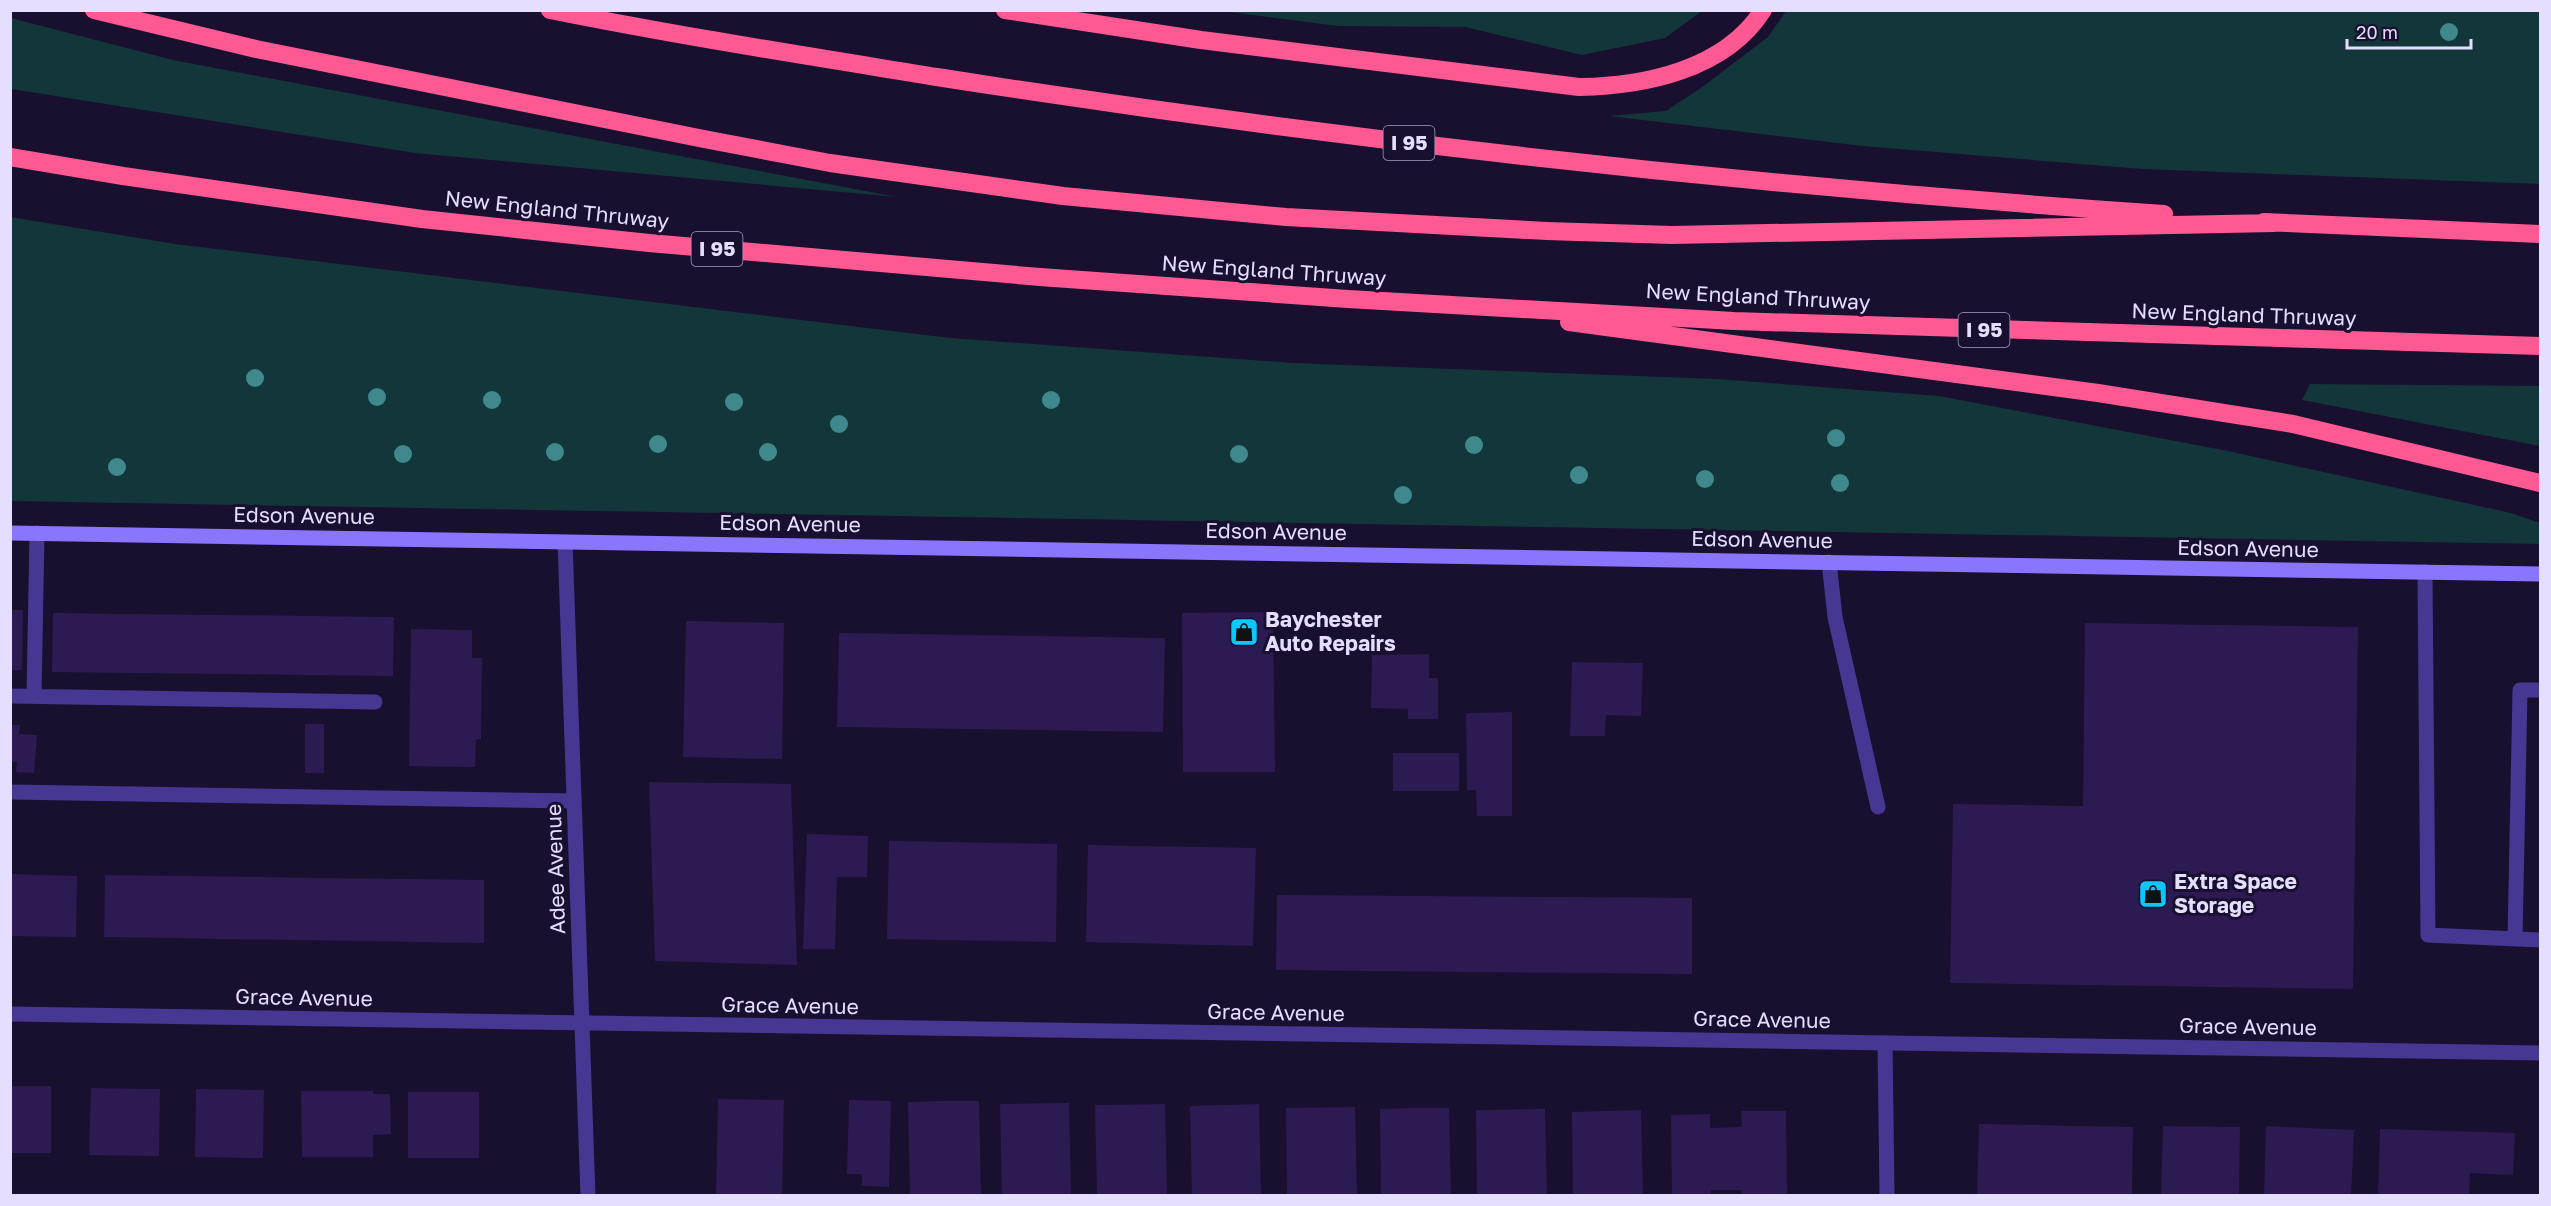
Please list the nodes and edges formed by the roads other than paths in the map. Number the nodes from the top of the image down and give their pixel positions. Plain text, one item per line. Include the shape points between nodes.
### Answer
1 (94, 10) edge
2 (550, 10) edge
3 (1005, 10) edge
4 (1763, 10) edge
5 (10, 157) edge
6 (2274, 222) junction
7 (2541, 234) edge
8 (1428, 303) junction
9 (2541, 346) edge
10 (2541, 483) edge
11 (10, 533) edge
12 (36, 533) junction
13 (565, 542) junction
14 (1829, 562) junction
15 (2425, 572) junction
16 (2541, 574) edge
17 (2541, 690) edge
18 (10, 696) edge
19 (34, 696) junction
20 (375, 702) dead end
21 (10, 792) edge
22 (574, 801) junction
23 (1878, 807) dead end
24 (2515, 939) junction
25 (2541, 940) edge
26 (10, 1014) edge
27 (582, 1023) junction
28 (1885, 1043) junction
29 (2541, 1053) edge
30 (588, 1196) edge
31 (1887, 1196) edge

1 - 6 highway via 256,49 704,139 830,163 1073,197 1287,217 1650,234
2 - 6 highway, I 95 via 1082,100 1324,133 1670,173 1964,200
3 - 4 highway via 1202,40 1579,87 1651,81 1683,71 1742,35
5 - 8 highway, New England Thruway / I 95 via 422,219 649,243 1040,277
6 - 7 highway, I 95
8 - 9 highway, New England Thruway / I 95 via 1810,324
8 - 10 highway via 2086,391 2293,424
11 - 12 main road, Edson Avenue
12 - 13 main road, Edson Avenue
12 - 19 street
13 - 14 main road, Edson Avenue
13 - 22 street, Adee Avenue
14 - 15 main road, Edson Avenue
14 - 23 street via 1834,617
15 - 16 main road, Edson Avenue
15 - 24 street via 2428,935
17 - 24 street via 2520,690
18 - 19 street
19 - 20 street
21 - 22 street
22 - 27 street, Adee Avenue
24 - 25 street
26 - 27 street, Grace Avenue
27 - 28 street, Grace Avenue
27 - 30 street, Adee Avenue
28 - 29 street, Grace Avenue
28 - 31 street

